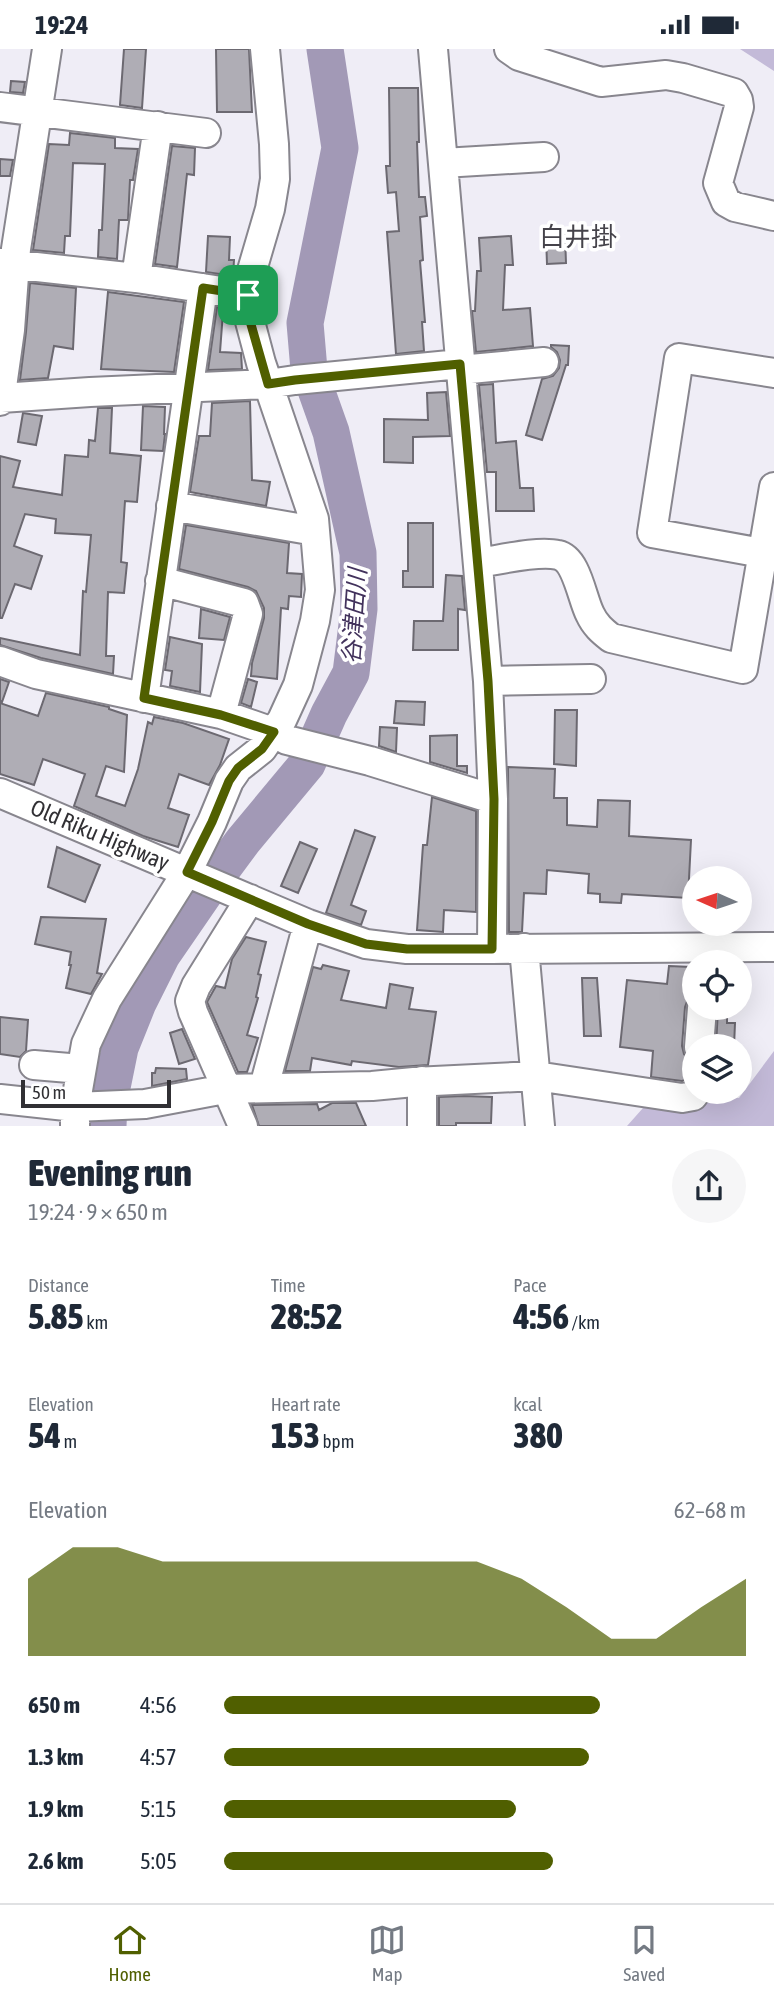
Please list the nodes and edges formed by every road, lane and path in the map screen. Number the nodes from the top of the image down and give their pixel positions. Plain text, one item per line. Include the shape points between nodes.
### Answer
1 (47, 49) edge
2 (265, 49) edge
3 (433, 49) edge
4 (509, 49) edge
5 (0, 107) edge
6 (38, 111) junction
7 (158, 126) junction
8 (206, 133) dead end
9 (544, 157) dead end
10 (443, 163) junction
11 (774, 216) edge
12 (8, 265) edge
13 (136, 278) junction
14 (203, 288) junction
15 (248, 295) junction
16 (3, 357) edge
17 (544, 362) dead end
18 (460, 367) junction
19 (774, 373) edge
20 (281, 382) junction
21 (189, 388) junction
22 (0, 400) edge
23 (774, 487) edge
24 (171, 506) junction
25 (315, 531) junction
26 (768, 535) edge
27 (478, 563) junction
28 (160, 581) junction
29 (0, 660) edge
30 (591, 679) dead end
31 (488, 681) junction
32 (144, 698) junction
33 (221, 715) junction
34 (280, 736) junction
35 (0, 793) edge
36 (494, 799) junction
37 (192, 874) junction
38 (246, 897) junction
39 (308, 924) junction
40 (774, 947) edge
41 (524, 948) junction
42 (492, 949) junction
43 (744, 950) edge
44 (682, 953) edge
45 (34, 1065) dead end
46 (81, 1069) junction
47 (536, 1076) junction
48 (422, 1081) junction
49 (264, 1087) junction
50 (225, 1089) junction
51 (682, 1098) edge
52 (0, 1099) edge
53 (75, 1116) edge
54 (243, 1126) edge
55 (422, 1126) edge
56 (540, 1126) edge

1 - 6 street
2 - 15 street via 275,179
3 - 10 street
4 - 11 street via 601,82 666,75 734,93 738,107 719,174 720,191 735,207
5 - 6 street
6 - 7 street
6 - 12 street via 16,249
7 - 8 street
7 - 13 street
9 - 10 street
10 - 18 street
12 - 13 street
12 - 16 street
13 - 14 street
14 - 15 street
14 - 21 street
15 - 20 street via 248,314
16 - 22 street
17 - 18 street
18 - 20 street
18 - 27 street
19 - 26 street via 680,358 652,533
20 - 21 street
20 - 25 street
21 - 22 street
21 - 24 street
23 - 26 street
24 - 25 street
24 - 28 street
25 - 34 street via 320,590 315,621
26 - 27 street via 743,669 611,638 589,614 565,557 542,554
27 - 31 street
28 - 32 street
28 - 33 street via 247,606
29 - 32 street via 36,674
30 - 31 street
31 - 36 street
32 - 33 street
33 - 34 street
34 - 36 street
34 - 37 street via 238,768 229,781
35 - 37 street, Old Riku Highway
36 - 42 street
37 - 38 street, Old Riku Highway
37 - 46 street via 107,999 86,1044
38 - 39 street, Old Riku Highway
38 - 50 street via 190,1001
39 - 42 street, Old Riku Highway via 366,944
39 - 49 street
40 - 43 street, Old Riku Highway
41 - 42 street, Old Riku Highway
41 - 44 street, Old Riku Highway
41 - 47 street
45 - 46 street
46 - 53 street
47 - 48 street
47 - 51 street
47 - 56 street
48 - 49 street
48 - 55 street
49 - 50 street
50 - 53 street
50 - 54 street
52 - 53 street

